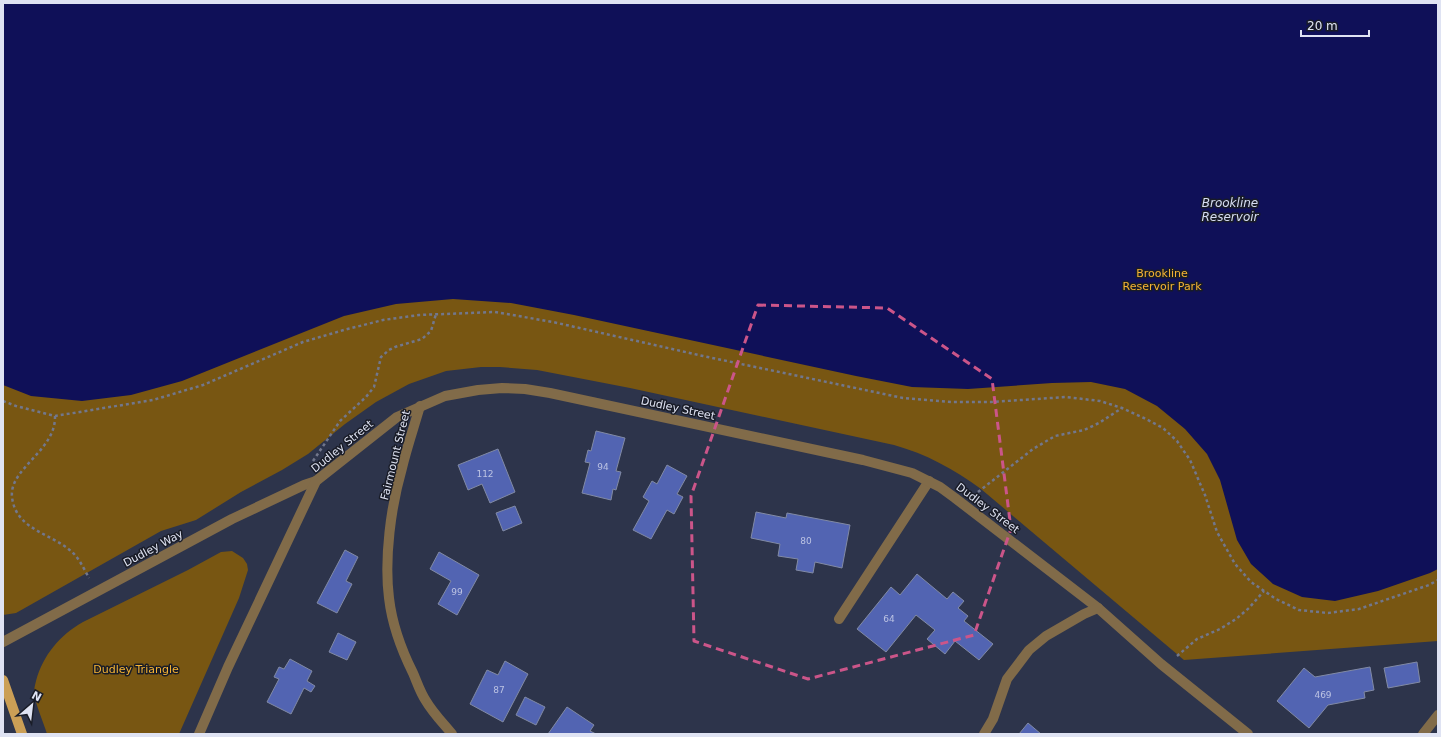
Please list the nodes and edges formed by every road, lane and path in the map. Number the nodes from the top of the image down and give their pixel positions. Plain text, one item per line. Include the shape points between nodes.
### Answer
1 (436, 314) junction
2 (3, 402) edge
3 (420, 406) junction
4 (1122, 408) junction
5 (55, 416) junction
6 (312, 462) dead end
7 (316, 481) junction
8 (929, 481) junction
9 (978, 492) dead end
10 (1438, 580) edge
11 (92, 582) dead end
12 (1264, 591) junction
13 (1098, 608) junction
14 (839, 619) dead end
15 (3, 642) edge
16 (1175, 658) dead end
17 (3, 680) edge
18 (1438, 715) edge
19 (22, 734) edge
20 (199, 734) edge
21 (452, 734) edge
22 (984, 734) edge
23 (1248, 734) edge
24 (1423, 734) edge

1 - 4 path via 495,312 553,322 903,398 991,402 1066,397 1100,401
1 - 5 path via 383,320 303,342 203,385 153,400
1 - 6 path via 431,331 422,339 395,347 381,356 374,387 340,421
2 - 5 path
3 - 7 street, Dudley Street via 397,417
3 - 8 street, Dudley Street via 445,396 478,390 525,389 893,467
3 - 21 street, Fairmount Street via 402,468 392,517 388,549 389,598 397,635 418,686
4 - 9 path via 1084,430 1055,436 1033,449
4 - 12 path via 1163,428 1177,441 1190,460 1205,494 1217,532 1235,564 1251,582
5 - 11 path via 54,429 48,442 23,470 14,485 13,504 15,511 29,526 63,545 75,555
7 - 15 street, Dudley Way via 232,519
7 - 20 street, Dudley Street
8 - 13 street, Dudley Street via 955,498
8 - 14 street
10 - 12 path via 1359,609 1328,613 1299,610
12 - 16 path via 1236,619 1197,639
13 - 22 street via 1046,636 1029,650 1007,680 993,719
13 - 23 street, Dudley Street
17 - 19 main road
18 - 24 street

